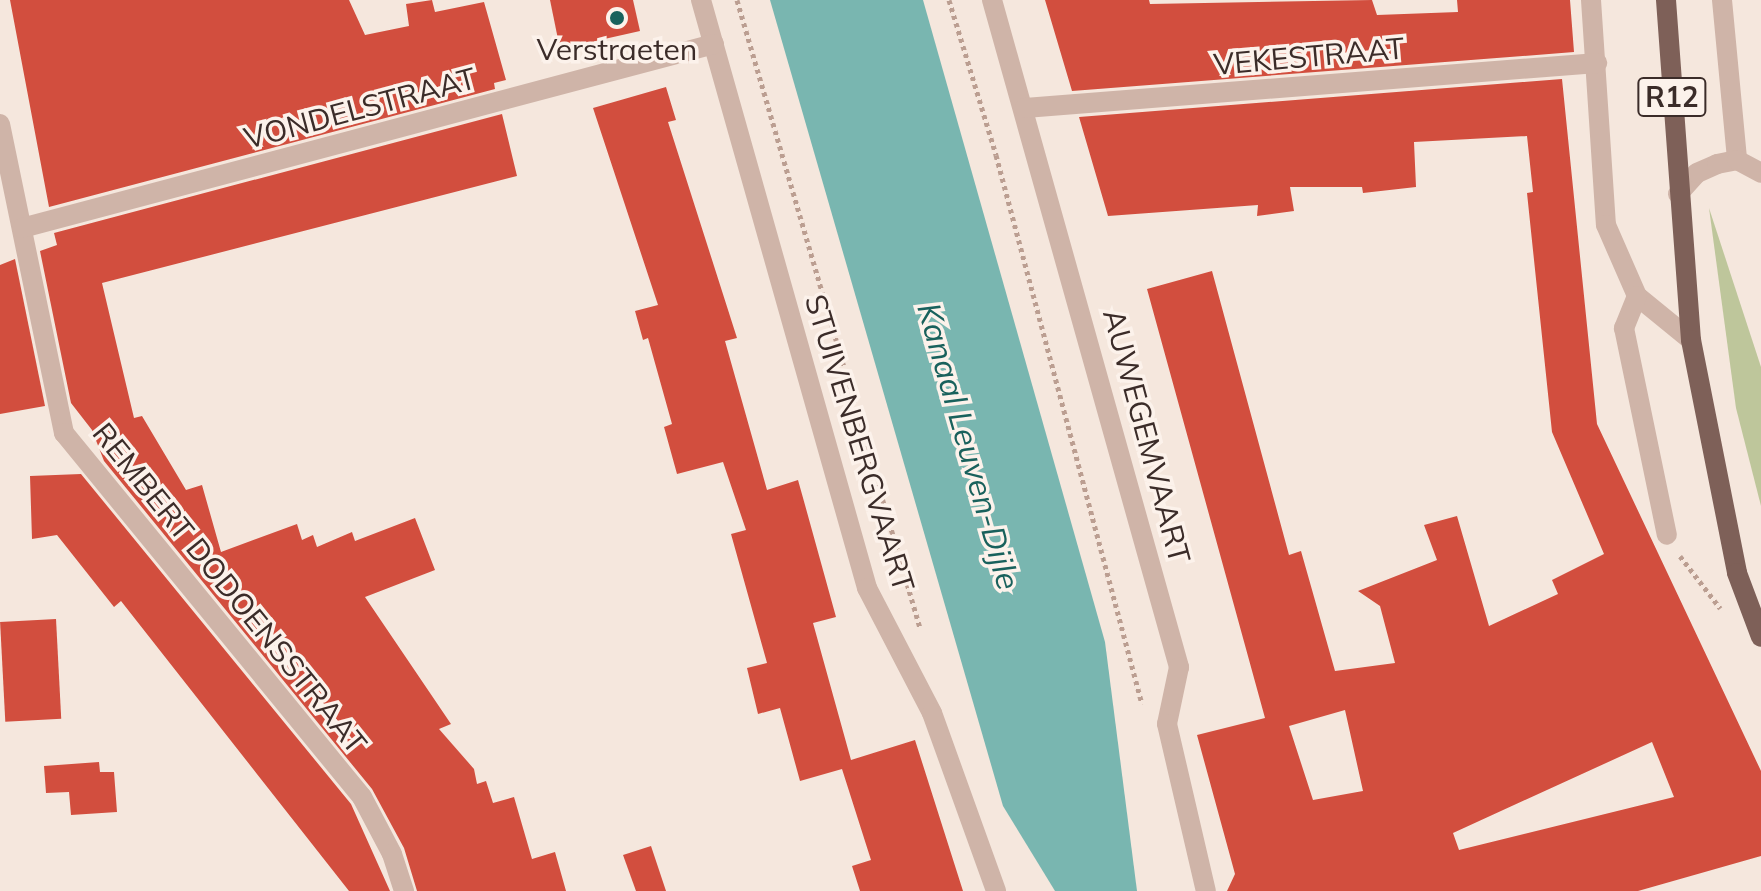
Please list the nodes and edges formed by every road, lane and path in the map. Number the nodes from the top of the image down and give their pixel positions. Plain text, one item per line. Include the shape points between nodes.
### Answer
1 (701, 0) edge
2 (737, 0) edge
3 (949, 0) edge
4 (992, 0) edge
5 (1591, 0) edge
6 (1666, 0) edge
7 (1722, 0) edge
8 (714, 44) junction
9 (1597, 63) junction
10 (1025, 108) junction
11 (0, 124) edge
12 (1737, 160) junction
13 (1761, 173) edge
14 (5, 179) edge
15 (1678, 194) junction
16 (22, 228) junction
17 (1637, 296) junction
18 (1691, 340) junction
19 (1667, 535) joint
20 (1727, 614) dead end
21 (1761, 637) edge
22 (923, 640) dead end
23 (1143, 710) dead end
24 (404, 891) edge
25 (996, 891) edge
26 (1206, 891) edge

1 - 8 street, STUIVENBERGVAART
2 - 22 path
3 - 23 path
4 - 10 street, AUWEGEMVAART
5 - 9 street
6 - 15 main road, R12
7 - 12 street, R12
8 - 16 street, VONDELSTRAAT
8 - 25 street, STUIVENBERGVAART via 867,588 932,713
9 - 10 street, VEKESTRAAT
9 - 17 street via 1606,225
10 - 26 street, AUWEGEMVAART via 1179,667 1167,724
11 - 14 street, REMBERT DODOENSSTRAAT
12 - 13 street
12 - 15 street, R12 via 1697,173
14 - 16 street, REMBERT DODOENSSTRAAT
15 - 18 main road, R12
16 - 24 street, REMBERT DODOENSSTRAAT via 64,433 362,797 392,854
17 - 18 street
17 - 19 street via 1624,328
18 - 21 main road, R12 via 1737,573
19 - 20 path via 1704,593

